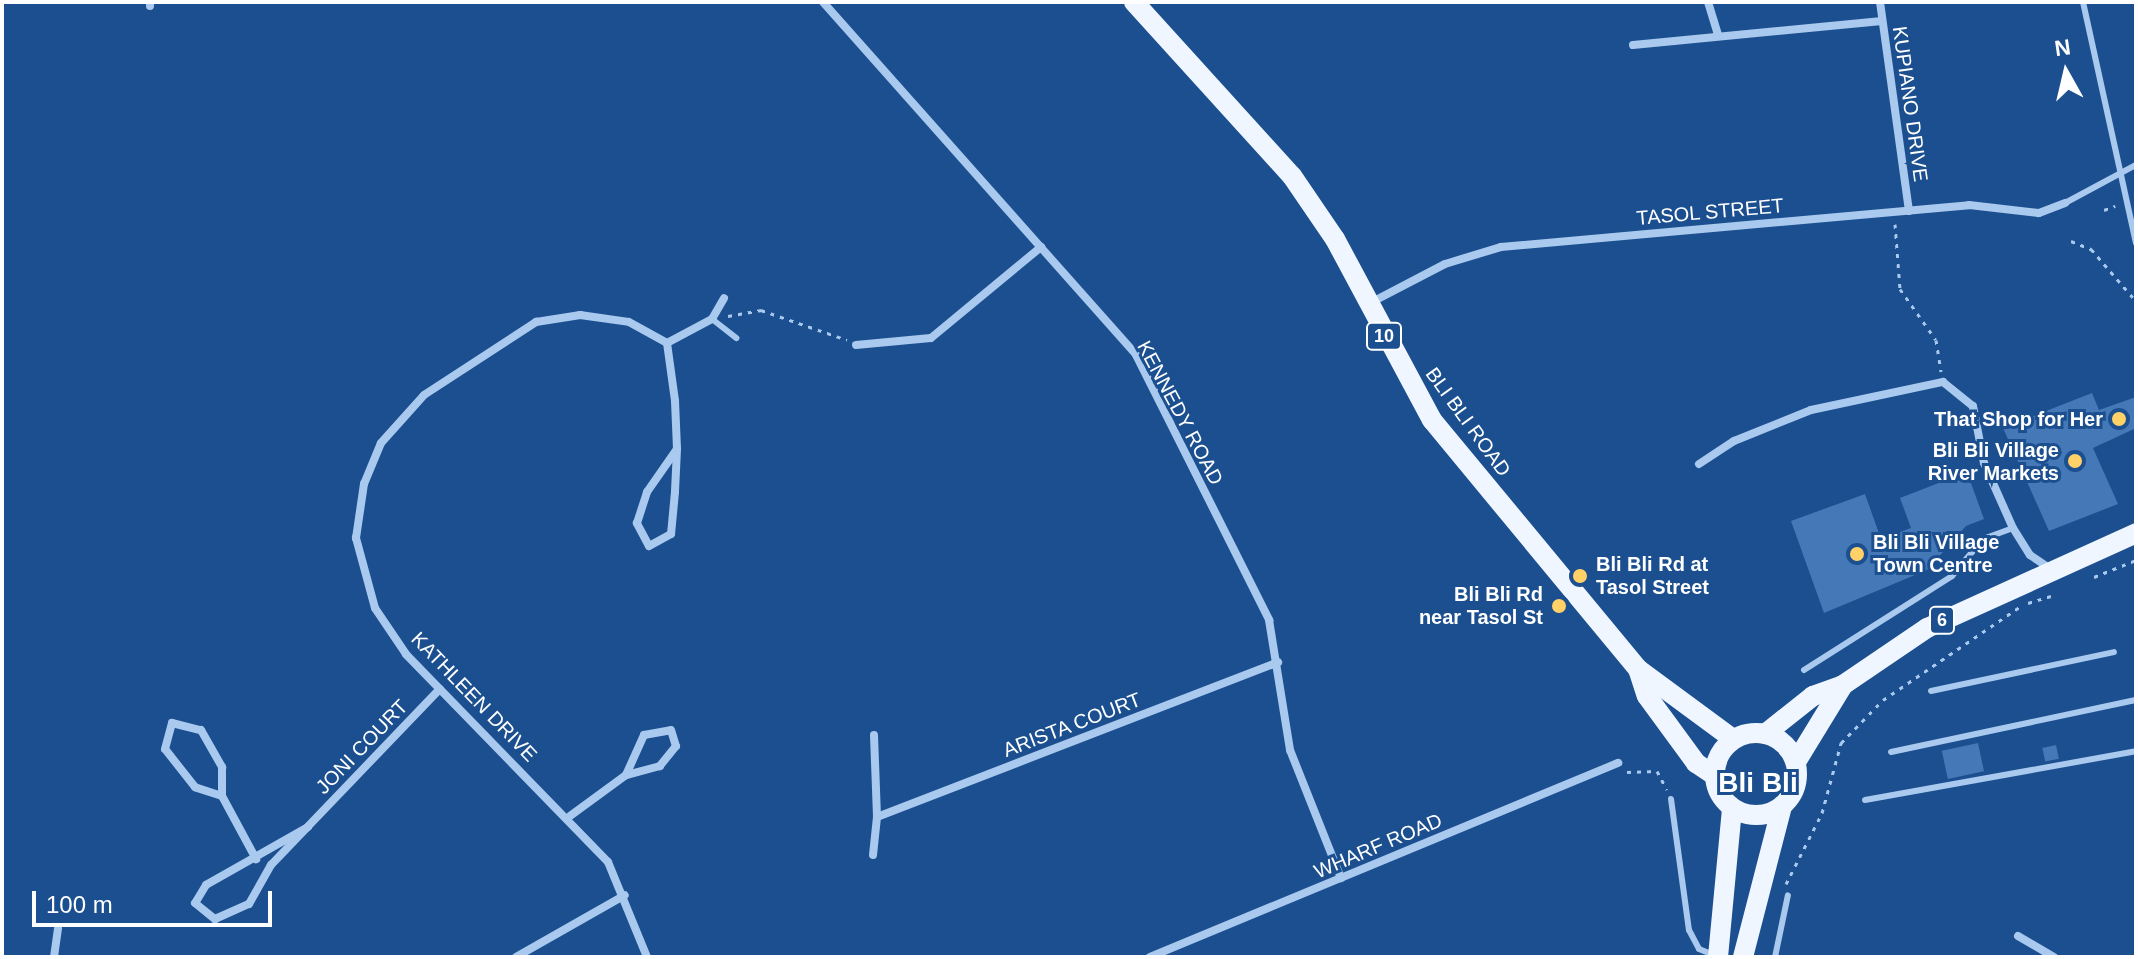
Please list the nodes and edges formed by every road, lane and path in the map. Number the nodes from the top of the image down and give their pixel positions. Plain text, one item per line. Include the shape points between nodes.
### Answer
1 (823, 2) edge
2 (1134, 2) edge
3 (1708, 2) edge
4 (1880, 2) edge
5 (2083, 2) edge
6 (1882, 21) junction
7 (1718, 35) junction
8 (1633, 45) dead end
9 (2136, 165) edge
10 (2119, 169) junction
11 (2065, 203) joint
12 (1909, 211) junction
13 (1894, 212) junction
14 (2071, 241) dead end
15 (2136, 243) edge
16 (1041, 247) junction
17 (724, 298) dead end
18 (2136, 301) edge
19 (1368, 305) junction
20 (712, 319) junction
21 (736, 338) dead end
22 (667, 343) junction
23 (856, 345) joint
24 (1943, 382) junction
25 (677, 449) junction
26 (1699, 464) dead end
27 (2013, 528) junction
28 (2136, 533) edge
29 (2136, 560) edge
30 (2051, 569) junction
31 (2094, 577) dead end
32 (2051, 596) dead end
33 (2114, 652) dead end
34 (1278, 662) junction
35 (1638, 669) junction
36 (1804, 670) dead end
37 (1843, 685) junction
38 (440, 689) junction
39 (1931, 691) dead end
40 (2136, 700) edge
41 (1765, 734) junction
42 (874, 735) dead end
43 (1733, 739) junction
44 (2136, 751) edge
45 (1891, 752) dead end
46 (1796, 762) junction
47 (1618, 763) joint
48 (626, 775) junction
49 (1714, 775) junction
50 (222, 796) junction
51 (1671, 799) joint
52 (1865, 800) dead end
53 (1782, 806) junction
54 (1732, 808) junction
55 (570, 816) junction
56 (877, 817) junction
57 (308, 827) junction
58 (873, 855) dead end
59 (256, 859) junction
60 (1341, 878) junction
61 (625, 895) junction
62 (1785, 895) joint
63 (58, 928) dead end
64 (2018, 936) dead end
65 (54, 957) edge
66 (516, 957) edge
67 (647, 957) edge
68 (1150, 957) edge
69 (1718, 957) edge
70 (1743, 957) edge
71 (1775, 957) edge
72 (2054, 957) edge

1 - 16 street, KENNEDY ROAD
2 - 19 main road, BLI BLI ROAD / 10 via 1292,176
3 - 7 street
4 - 6 street, KUPIANO DRIVE
5 - 10 lane
6 - 7 street
6 - 12 street, KUPIANO DRIVE
7 - 8 street
9 - 10 lane
10 - 11 lane
10 - 15 lane
11 - 12 street, TASOL STREET via 2039,213 1982,205
12 - 13 street, TASOL STREET
13 - 19 street, TASOL STREET via 1501,247 1445,264
13 - 24 path via 1900,289 1936,340
14 - 18 path via 2091,249
16 - 23 street via 931,338
16 - 34 street, KENNEDY ROAD via 1136,355 1269,620
17 - 20 street
19 - 35 main road, BLI BLI ROAD / 10 via 1452,447
20 - 21 lane
20 - 22 street
20 - 23 path via 761,310
22 - 25 street
22 - 38 street, KATHLEEN DRIVE via 629,322 580,315 536,322 424,395 381,443 364,484 356,538 375,608
24 - 26 street via 1811,410 1734,441
24 - 27 street via 1973,406 1984,463
25 - 25 street via 671,534 649,546 637,523 647,492
27 - 30 street via 2030,555
27 - 36 lane via 1983,539 1952,576
28 - 30 main road, 6
29 - 31 path
30 - 37 main road, 6 via 1927,628
32 - 62 path via 1942,656 1841,743 1822,813
33 - 39 lane
34 - 56 street, ARISTA COURT
34 - 60 street, KENNEDY ROAD via 1290,750
35 - 43 main road, BLI BLI ROAD / 10
35 - 49 main road, BLI BLI ROAD / 10 via 1675,735
37 - 41 main road, 6 via 1813,696
37 - 46 main road, 6
38 - 55 street, KATHLEEN DRIVE
38 - 57 street, JONI COURT
40 - 45 lane
41 - 43 main road, 6
41 - 46 main road via 1784,744
42 - 56 street
43 - 49 main road
44 - 52 lane
46 - 53 main road, 6 via 1796,786
47 - 51 path via 1627,772 1657,771
47 - 60 street, WHARF ROAD
48 - 48 street via 644,735 671,730 676,746 660,766
48 - 55 street
49 - 54 main road
50 - 50 street via 195,787 165,749 172,723 201,730 222,767
50 - 59 street
51 - 69 lane via 1689,930 1699,949
53 - 54 main road via 1757,815
53 - 70 main road, 6
54 - 69 main road
55 - 61 street, KATHLEEN DRIVE
56 - 58 street
57 - 59 street, JONI COURT
57 - 59 street, JONI COURT via 271,865 249,904 215,919 195,903 206,885
60 - 68 street, WHARF ROAD
61 - 66 street
61 - 67 street, KATHLEEN DRIVE
62 - 71 lane
63 - 65 street
64 - 72 street

